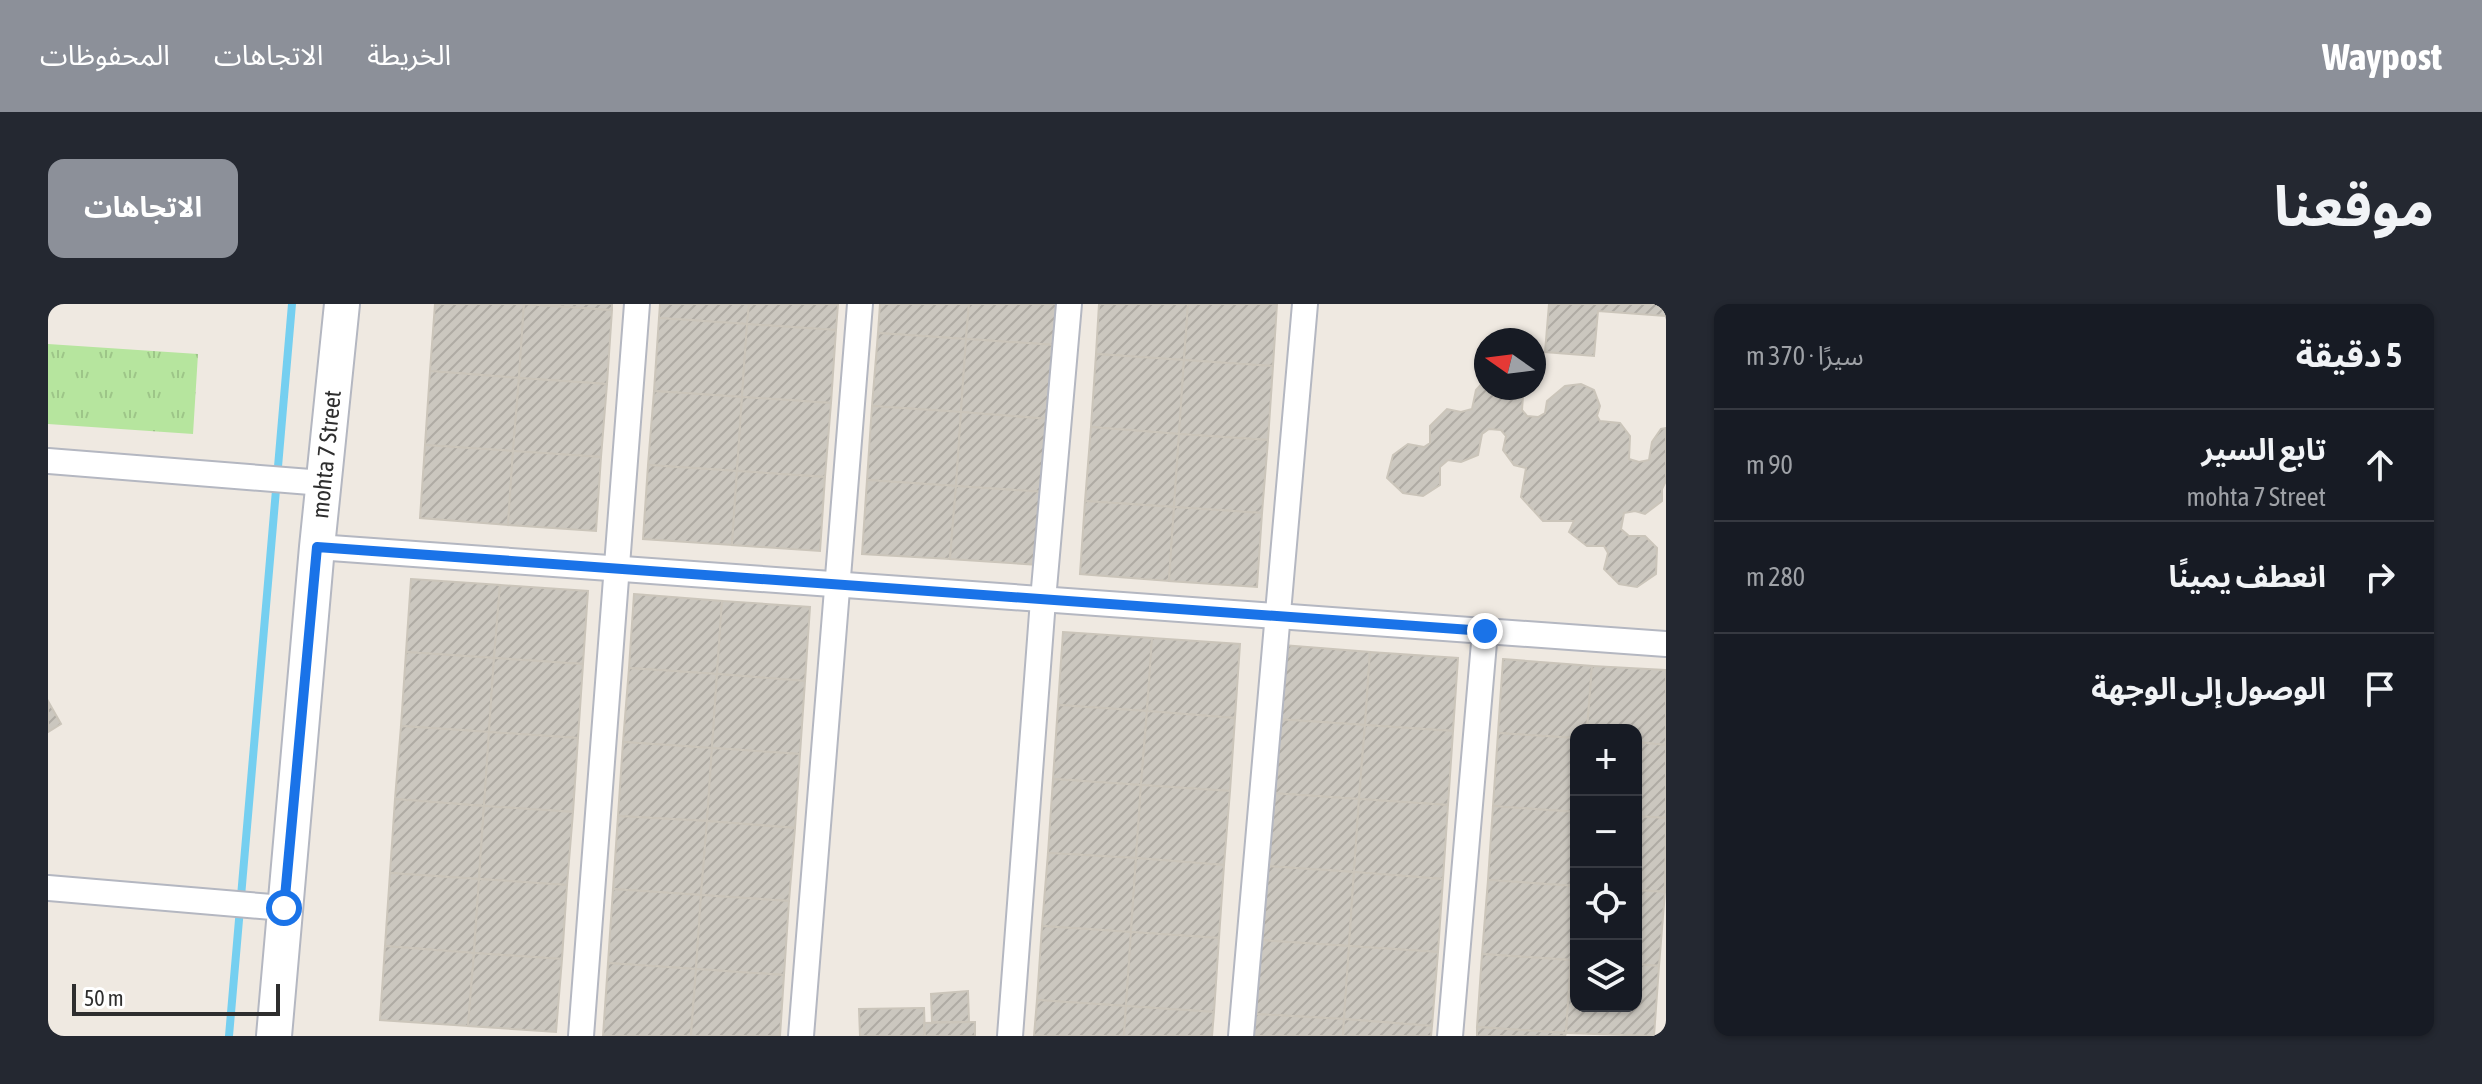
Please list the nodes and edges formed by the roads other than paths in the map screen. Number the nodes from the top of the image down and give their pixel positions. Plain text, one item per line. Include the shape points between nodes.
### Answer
1 (342, 304) edge
2 (637, 304) edge
3 (860, 304) edge
4 (1069, 304) edge
5 (1305, 304) edge
6 (48, 461) edge
7 (323, 483) junction
8 (317, 547) junction
9 (617, 569) junction
10 (840, 585) junction
11 (1043, 600) junction
12 (1279, 617) junction
13 (1485, 631) junction
14 (1666, 644) edge
15 (48, 888) edge
16 (284, 908) junction
17 (274, 1036) edge
18 (581, 1036) edge
19 (801, 1036) edge
20 (1010, 1036) edge
21 (1241, 1036) edge
22 (1450, 1036) edge

1 - 7 street, mohta 7 Street
2 - 9 street
3 - 10 street
4 - 11 street
5 - 12 street
6 - 7 street
7 - 8 street, mohta 7 Street
8 - 9 street
8 - 16 street, mohta 7 Street
9 - 10 street
9 - 18 street
10 - 11 street
10 - 19 street
11 - 12 street
11 - 20 street
12 - 13 street
12 - 21 street
13 - 14 street
13 - 22 street
15 - 16 street
16 - 17 street, mohta 7 Street

